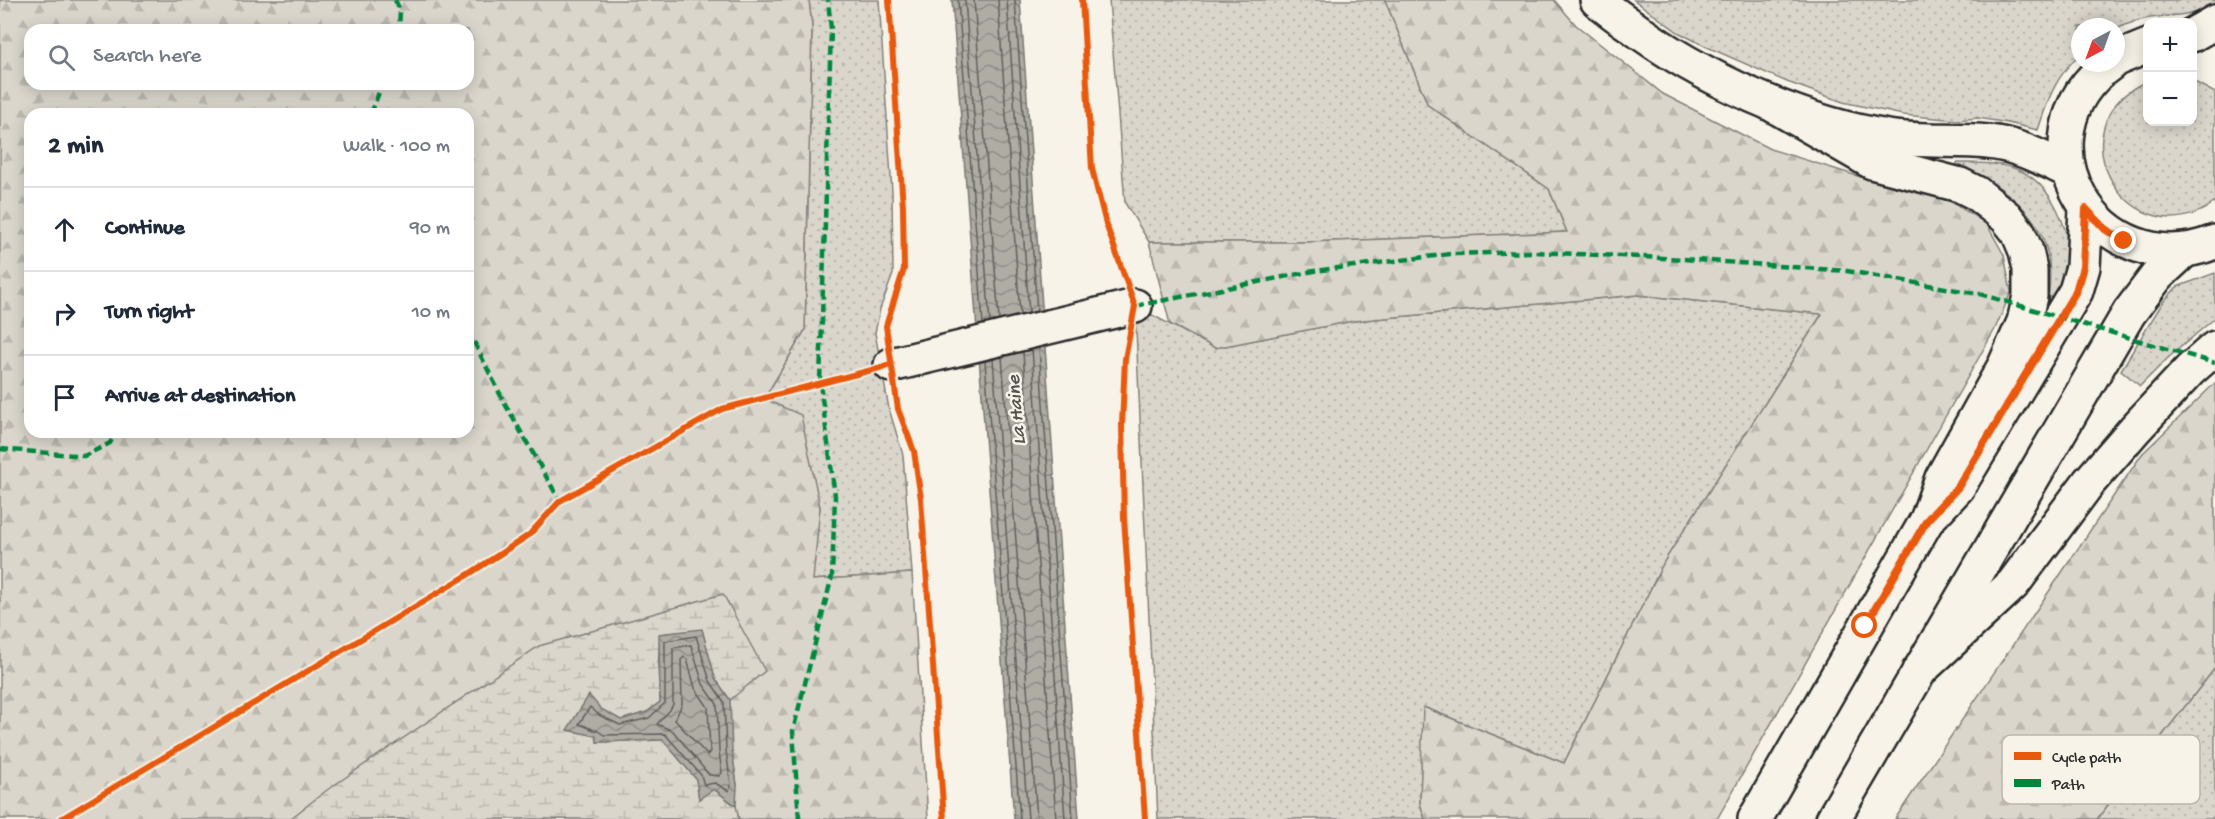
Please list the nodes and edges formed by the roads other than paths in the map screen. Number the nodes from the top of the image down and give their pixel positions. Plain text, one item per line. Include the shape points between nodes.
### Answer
1 (1597, 0) edge
2 (2215, 22) edge
3 (2197, 33) edge
4 (2197, 46) edge
5 (2143, 47) edge
6 (2215, 53) edge
7 (2125, 54) edge
8 (2100, 72) edge
9 (1768, 102) junction
10 (2069, 171) junction
11 (2086, 209) junction
12 (2200, 247) edge
13 (1135, 306) dead end
14 (2215, 348) edge
15 (904, 361) dead end
16 (1927, 520) junction
17 (1919, 671) junction
18 (1755, 819) edge
19 (1833, 819) edge

1 - 9 main road via 1655,44 1710,76
2 - 3 main road
4 - 6 main road
5 - 7 main road
8 - 10 main road via 2074,108 2067,138
9 - 10 main road via 1876,135 2007,145
9 - 16 main road via 1872,162 1960,185 1976,193 2006,217 2026,251 2030,296 2024,322 2005,365 1942,478
10 - 11 main road
11 - 12 main road via 2105,229 2147,249 2167,252
11 - 16 main road via 2083,267 2076,291 1958,487
12 - 17 main road via 2157,276 2129,314
13 - 15 main road
14 - 17 main road via 2190,370 2089,482 2013,584
16 - 18 main road
17 - 19 main road

